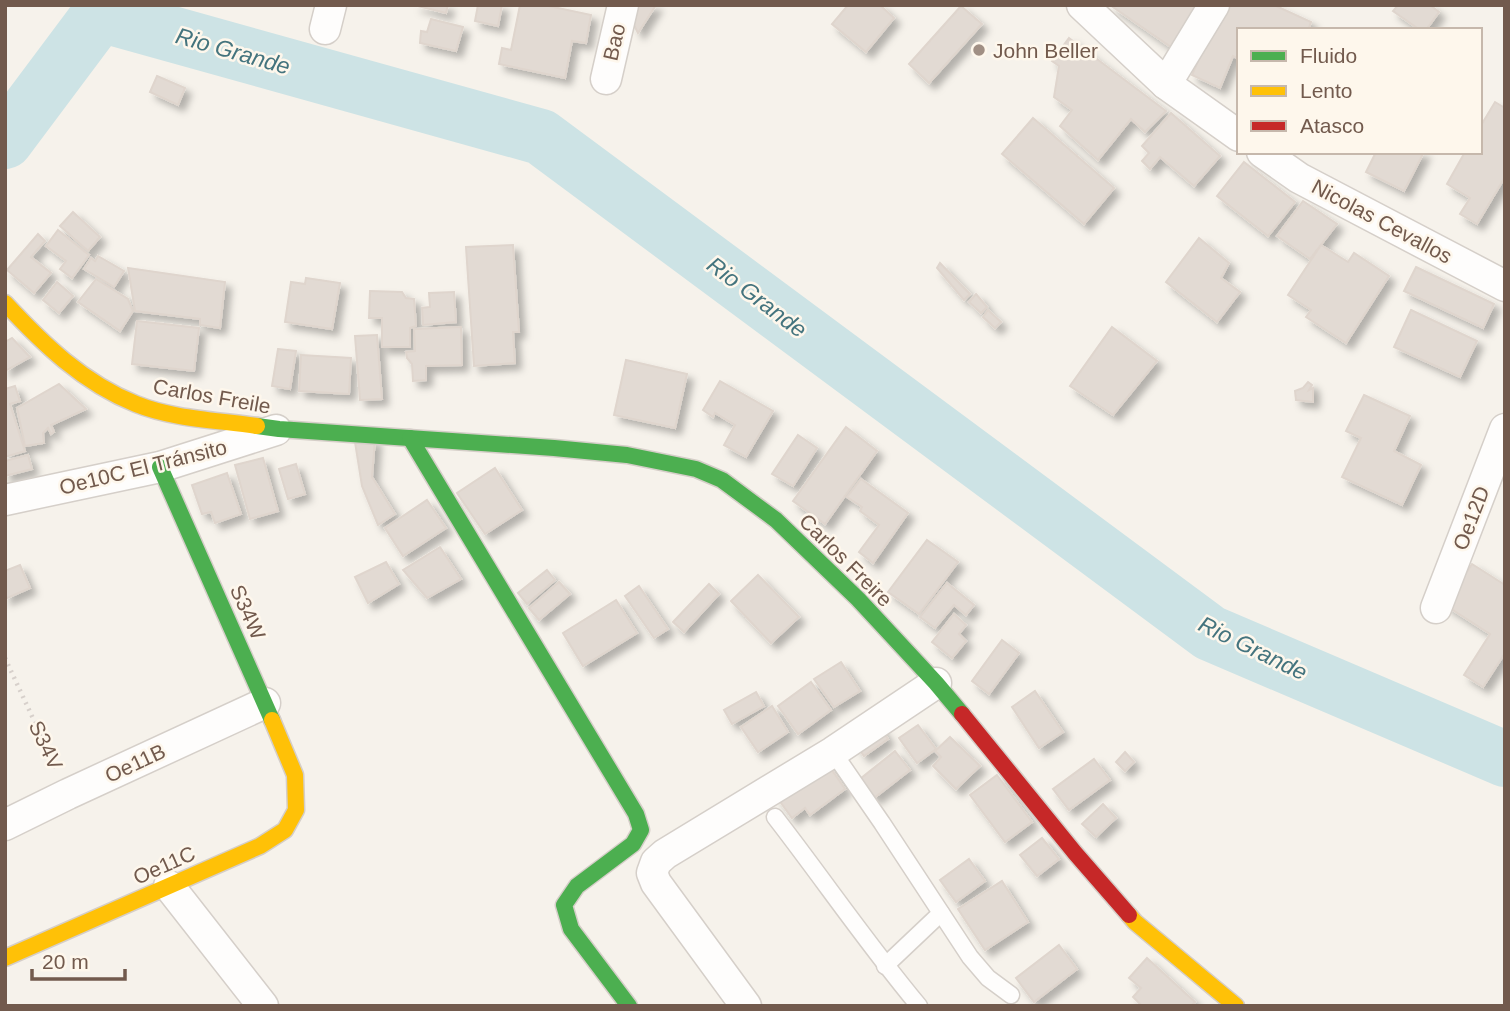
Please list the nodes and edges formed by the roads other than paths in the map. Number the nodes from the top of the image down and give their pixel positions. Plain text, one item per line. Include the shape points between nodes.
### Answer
1 (623, 5) edge
2 (1082, 5) edge
3 (1214, 5) edge
4 (606, 79) dead end
5 (1166, 84) junction
6 (1237, 135) edge
7 (1265, 154) edge
8 (1505, 286) edge
9 (5, 303) edge
10 (279, 429) junction
11 (1505, 429) edge
12 (410, 438) junction
13 (160, 467) junction
14 (5, 500) edge
15 (1436, 608) dead end
16 (936, 683) junction
17 (265, 703) junction
18 (833, 752) junction
19 (295, 775) joint
20 (775, 817) dead end
21 (5, 825) edge
22 (169, 886) junction
23 (941, 913) junction
24 (5, 958) edge
25 (886, 965) junction
26 (1011, 995) dead end
27 (263, 1006) edge
28 (629, 1006) edge
29 (746, 1006) edge
30 (919, 1006) edge
31 (1236, 1006) edge

1 - 4 street, Bao
2 - 5 street
3 - 5 street
5 - 6 street
7 - 8 street, Nicolas Cevallos via 1299,178
9 - 10 street, Carlos Freile via 70,365 136,404
10 - 12 street, Carlos Freire
10 - 13 street, Oe10C El Tránsito
11 - 15 street, Oe12D
12 - 16 street, Carlos Freire via 627,455 710,474 776,520
12 - 28 street via 636,814 641,831 633,844 577,886 564,905 571,929
13 - 14 street, Oe10C El Tránsito
13 - 17 street, S34W
16 - 18 street
16 - 31 street, Carlos Freire via 1135,922
17 - 19 street, S34W
17 - 21 street, Oe11B
18 - 23 lane
18 - 29 street via 665,854 653,867 656,883
19 - 22 street, Oe11C via 296,810 285,830 260,846
20 - 25 lane
22 - 24 street, Oe11C
22 - 27 street
23 - 25 lane
23 - 26 lane via 970,957
25 - 30 lane

